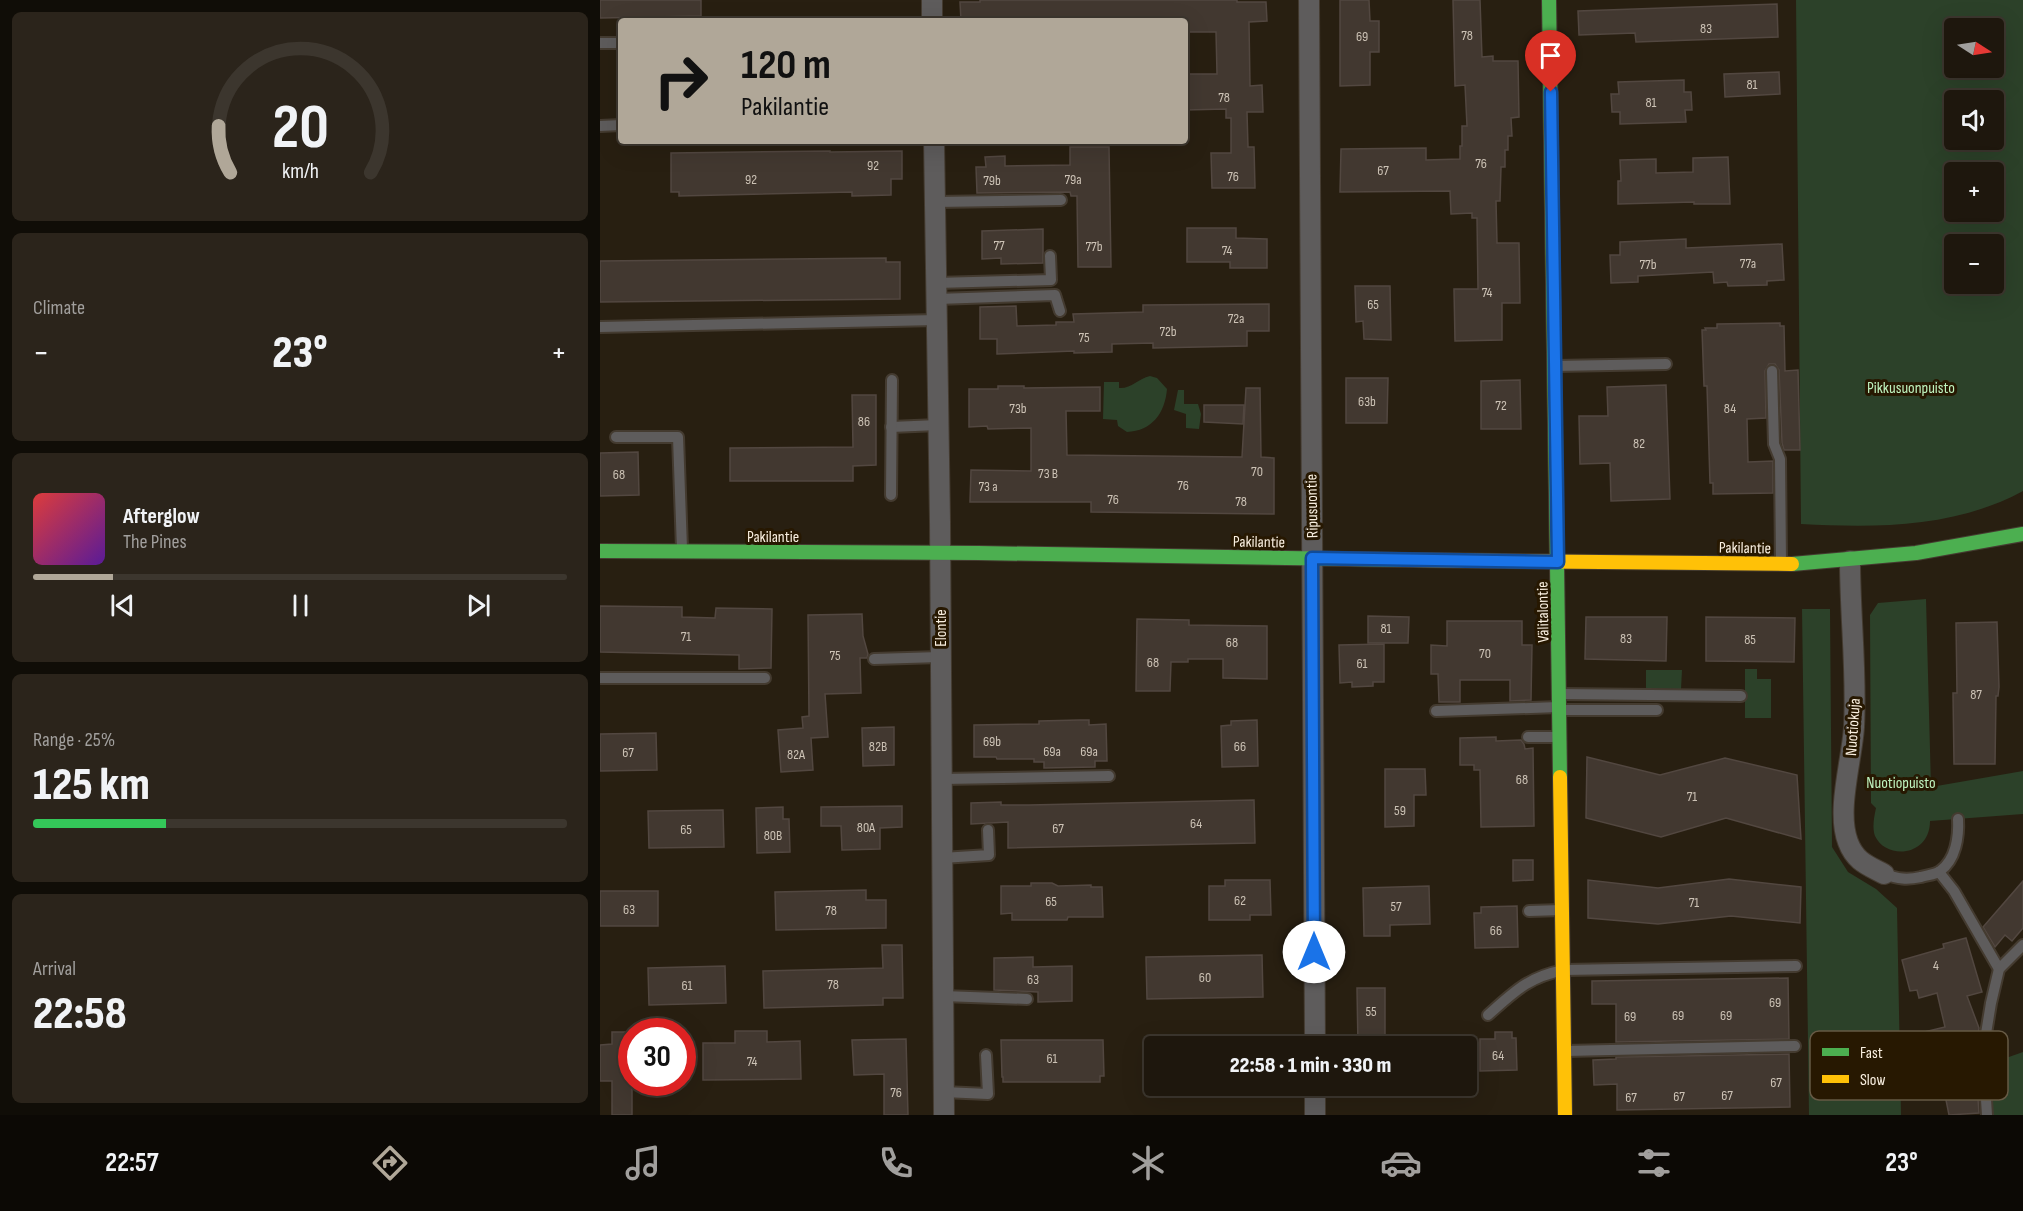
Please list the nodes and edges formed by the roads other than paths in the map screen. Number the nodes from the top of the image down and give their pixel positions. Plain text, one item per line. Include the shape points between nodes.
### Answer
1 (932, 0) edge
2 (1309, 0) edge
3 (1549, 0) edge
4 (932, 18) edge
5 (618, 43) edge
6 (600, 44) edge
7 (618, 125) edge
8 (600, 126) edge
9 (934, 144) edge
10 (1061, 200) dead end
11 (935, 202) junction
12 (1050, 255) dead end
13 (937, 291) junction
14 (1060, 311) dead end
15 (937, 320) junction
16 (600, 327) edge
17 (1666, 364) dead end
18 (1555, 366) junction
19 (1772, 371) dead end
20 (892, 380) dead end
21 (938, 425) junction
22 (891, 427) junction
23 (616, 437) dead end
24 (891, 495) dead end
25 (2023, 534) edge
26 (600, 551) edge
27 (682, 552) junction
28 (940, 553) junction
29 (1312, 558) junction
30 (1850, 561) junction
31 (1558, 562) junction
32 (1781, 564) junction
33 (940, 657) junction
34 (874, 659) dead end
35 (600, 678) edge
36 (765, 678) dead end
37 (1741, 696) dead end
38 (1560, 704) junction
39 (1657, 710) dead end
40 (1436, 711) dead end
41 (1528, 737) dead end
42 (1560, 737) junction
43 (1109, 776) dead end
44 (942, 779) junction
45 (1958, 819) dead end
46 (988, 830) dead end
47 (942, 858) junction
48 (1939, 872) junction
49 (1884, 874) joint
50 (1563, 910) junction
51 (1529, 911) dead end
52 (2023, 945) edge
53 (1796, 966) dead end
54 (1999, 969) junction
55 (1564, 970) junction
56 (943, 996) junction
57 (1027, 999) dead end
58 (1488, 1015) dead end
59 (1987, 1031) edge
60 (1315, 1036) edge
61 (1795, 1046) dead end
62 (1565, 1051) junction
63 (986, 1055) dead end
64 (944, 1092) junction
65 (1315, 1096) edge
66 (1986, 1100) edge
67 (944, 1115) edge
68 (1315, 1115) edge
69 (1565, 1115) edge
70 (1987, 1115) edge

1 - 4 street
2 - 29 street, Ripusuontie
3 - 18 main road, Välitalontie
5 - 6 lane
7 - 8 lane
9 - 11 street, Elontie
10 - 11 lane
11 - 13 street, Elontie
12 - 13 lane via 1051,280
13 - 14 lane via 1055,296
13 - 15 street, Elontie
15 - 16 lane
15 - 21 street, Elontie
17 - 18 lane
18 - 31 main road, Välitalontie
19 - 32 lane via 1774,444 1780,459
20 - 22 lane
21 - 22 lane
21 - 28 street, Elontie
22 - 24 lane
23 - 27 lane via 678,437
25 - 30 main road, Pakilantie
26 - 27 main road, Pakilantie
27 - 28 main road, Pakilantie
28 - 29 main road, Pakilantie
28 - 33 street, Elontie
29 - 31 main road, Pakilantie
29 - 60 street, Ripusuontie
30 - 32 main road, Pakilantie
30 - 49 street, Nuotiokuja via 1854,728 1844,822 1848,842 1860,862
31 - 32 main road, Pakilantie
31 - 38 main road, Välitalontie
33 - 34 lane
33 - 44 street, Elontie
35 - 36 lane
37 - 38 lane
38 - 39 lane
38 - 40 lane
38 - 42 main road, Välitalontie
41 - 42 lane
42 - 50 main road, Välitalontie
43 - 44 lane
44 - 47 street, Elontie
45 - 48 lane via 1955,848
46 - 47 lane via 989,855
47 - 56 street, Elontie
48 - 49 lane via 1904,879
48 - 54 lane
50 - 51 lane
50 - 55 main road, Välitalontie
52 - 54 lane
53 - 55 lane
54 - 59 lane
55 - 58 lane via 1542,974 1520,987
55 - 62 main road, Välitalontie
56 - 57 lane
56 - 64 street, Elontie
61 - 62 lane
62 - 69 main road, Välitalontie
63 - 64 lane via 988,1094
64 - 67 street, Elontie
65 - 68 street
66 - 70 lane

